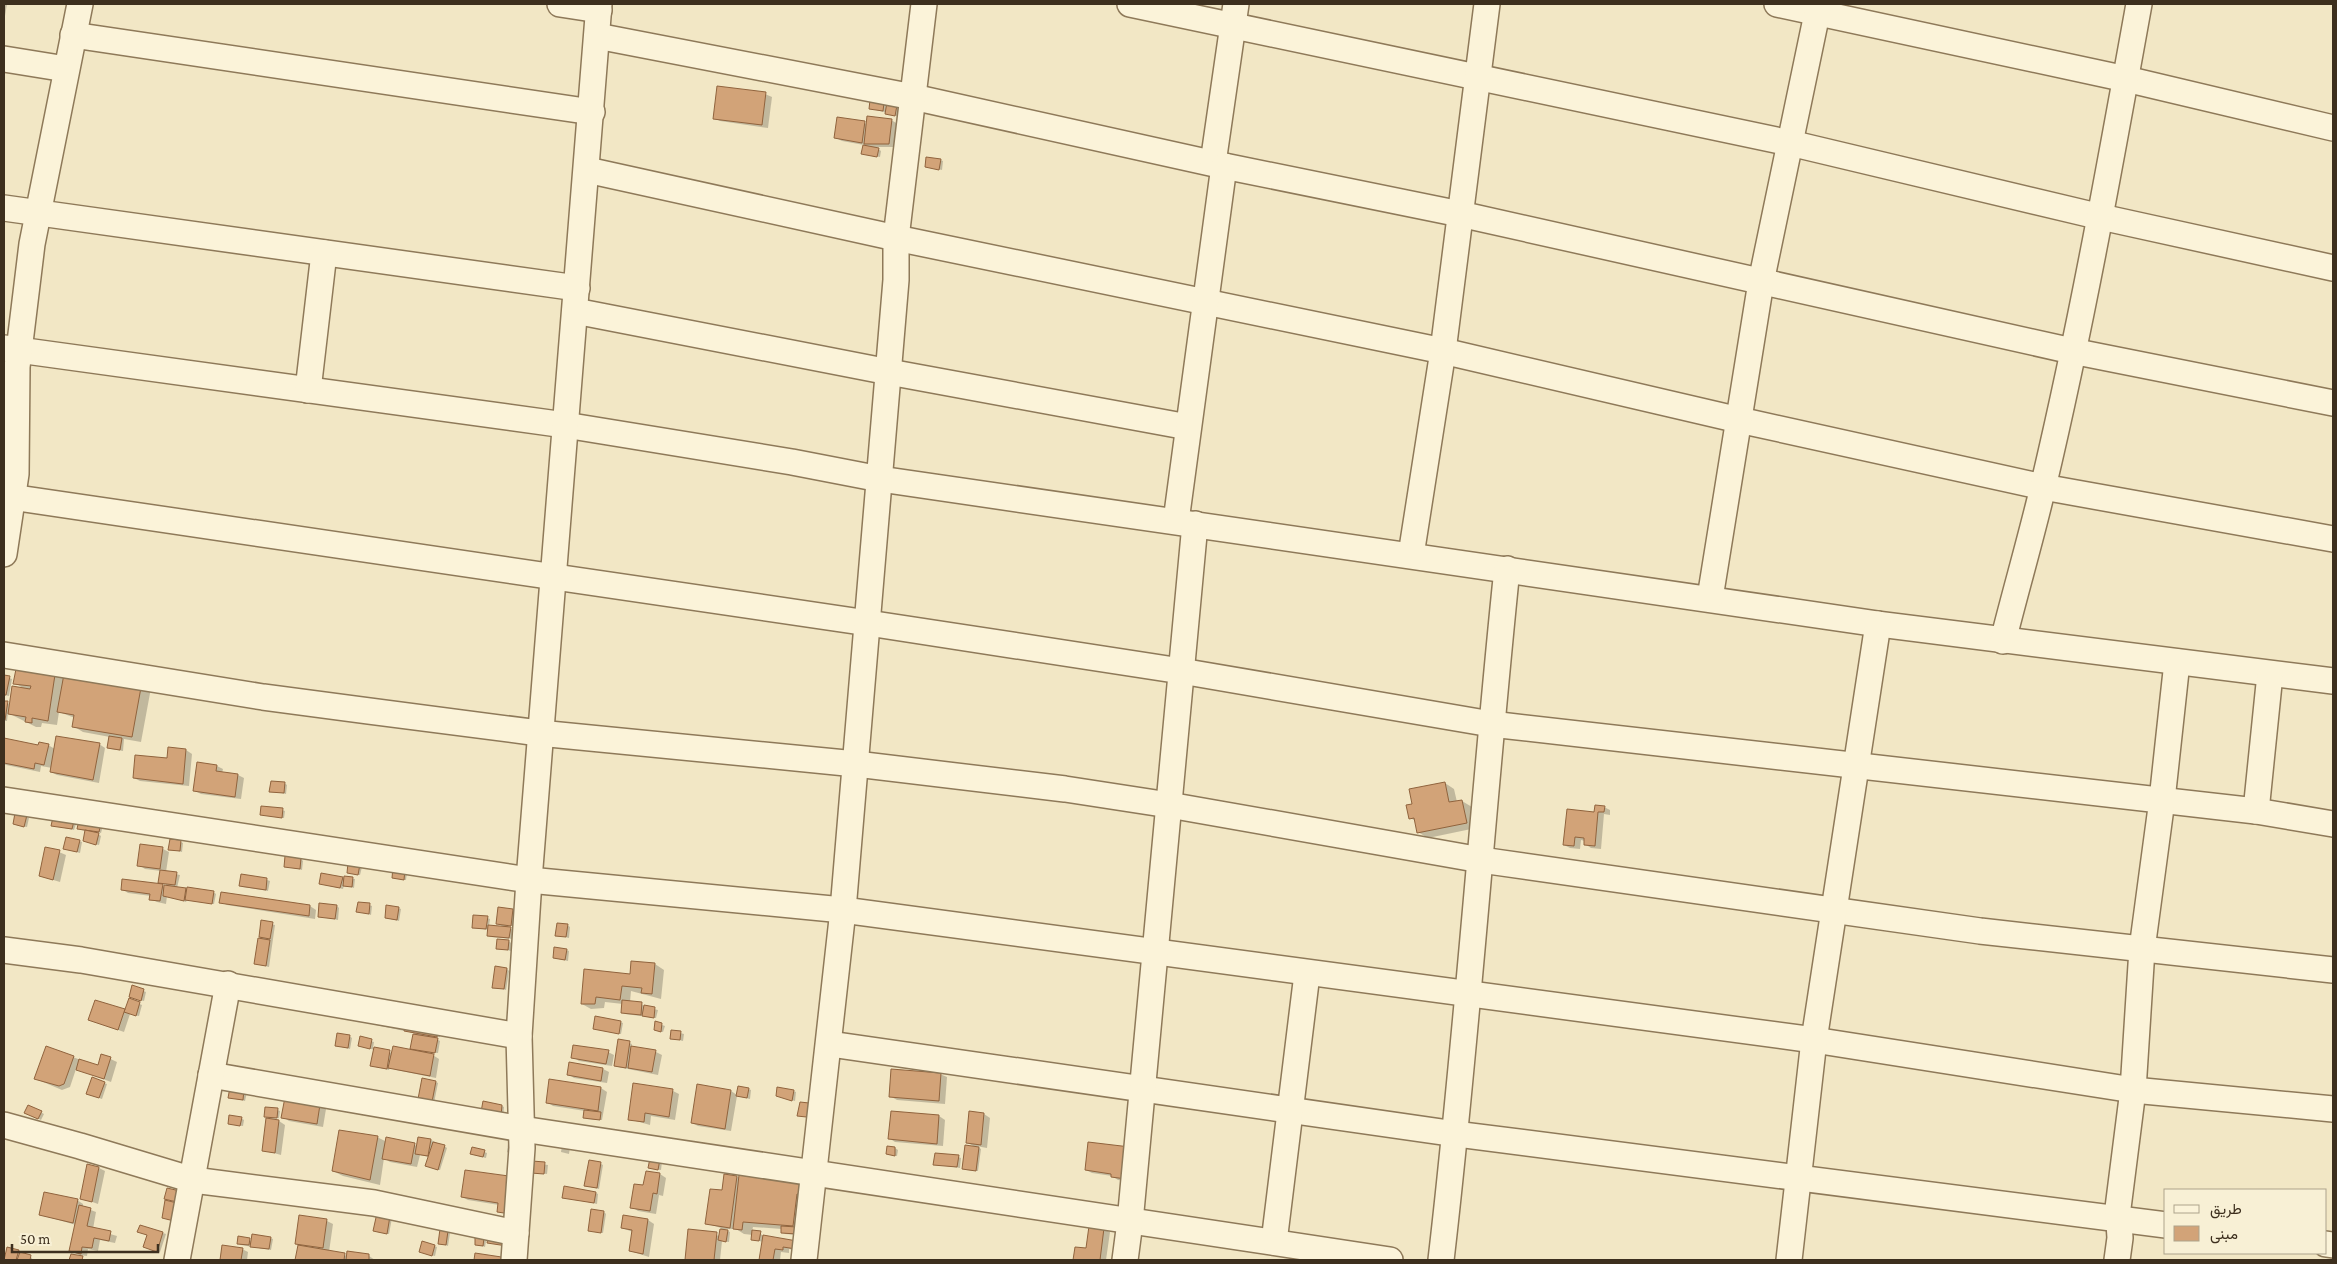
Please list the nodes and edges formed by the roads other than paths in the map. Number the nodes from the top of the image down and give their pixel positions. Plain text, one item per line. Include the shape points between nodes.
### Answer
1 (80, 4) edge
2 (560, 4) edge
3 (924, 4) edge
4 (1130, 4) edge
5 (1487, 4) edge
6 (1777, 4) edge
7 (2139, 4) edge
8 (599, 7) edge
9 (1818, 8) edge
10 (1234, 15) edge
11 (73, 34) junction
12 (597, 36) junction
13 (4, 59) edge
14 (66, 69) junction
15 (1478, 78) junction
16 (2126, 79) junction
17 (913, 97) junction
18 (592, 112) junction
19 (2333, 128) edge
20 (1790, 143) junction
21 (1218, 164) junction
22 (587, 170) junction
23 (4, 208) edge
24 (38, 213) junction
25 (1460, 214) junction
26 (2101, 217) junction
27 (896, 238) junction
28 (324, 253) junction
29 (2333, 268) edge
30 (1761, 282) junction
31 (576, 300) junction
32 (1205, 301) junction
33 (12, 349) edge
34 (1443, 351) junction
35 (2072, 351) junction
36 (889, 372) junction
37 (308, 390) junction
38 (2333, 403) edge
39 (1739, 420) junction
40 (565, 425) junction
41 (1188, 427) junction
42 (880, 479) junction
43 (2043, 487) junction
44 (9, 497) edge
45 (1186, 523) junction
46 (2333, 539) edge
47 (4, 554) edge
48 (1411, 555) junction
49 (1507, 569) junction
50 (553, 576) junction
51 (1710, 598) junction
52 (868, 623) junction
53 (1878, 624) junction
54 (2003, 641) junction
55 (4, 654) edge
56 (2177, 662) junction
57 (1181, 672) junction
58 (2270, 674) junction
59 (2333, 681) edge
60 (1491, 724) junction
61 (539, 733) junction
62 (856, 764) junction
63 (1854, 764) junction
64 (4, 800) edge
65 (2162, 800) junction
66 (1169, 805) junction
67 (2256, 811) junction
68 (2333, 824) edge
69 (1481, 860) junction
70 (528, 880) junction
71 (843, 910) junction
72 (1835, 910) junction
73 (2142, 949) junction
74 (4, 950) edge
75 (1157, 951) junction
76 (2333, 970) edge
77 (1307, 974) junction
78 (228, 984) junction
79 (1467, 995) junction
80 (519, 1036) junction
81 (1814, 1040) junction
82 (830, 1044) junction
83 (211, 1075) junction
84 (1142, 1090) junction
85 (2132, 1090) junction
86 (2333, 1109) edge
87 (1290, 1112) junction
88 (4, 1126) edge
89 (522, 1129) junction
90 (1456, 1134) junction
91 (814, 1175) junction
92 (1797, 1179) junction
93 (193, 1180) junction
94 (2118, 1219) junction
95 (1130, 1222) junction
96 (2164, 1225) edge
97 (516, 1232) junction
98 (1274, 1242) junction
99 (1240, 1249) edge
100 (177, 1260) edge
101 (514, 1260) edge
102 (804, 1260) edge
103 (1124, 1260) edge
104 (1390, 1260) edge
105 (1441, 1260) edge
106 (1789, 1260) edge
107 (2117, 1260) edge

1 - 11 street
2 - 8 street
3 - 17 street
4 - 10 street
5 - 15 street
6 - 9 street
7 - 16 street
8 - 12 street
9 - 16 street
9 - 20 street
10 - 15 street
10 - 21 street
11 - 14 street
11 - 18 street
12 - 17 street
12 - 18 street
13 - 14 street
14 - 24 street
15 - 20 street
15 - 25 street
16 - 19 street
16 - 26 street
17 - 21 street
17 - 27 street
18 - 22 street
20 - 26 street
20 - 30 street
21 - 25 street
21 - 32 street
22 - 27 street
22 - 31 street
23 - 24 street
24 - 28 street
24 - 33 street
25 - 30 street
25 - 34 street
26 - 29 street
26 - 35 street
27 - 32 street
27 - 36 street
28 - 31 street
28 - 37 street
30 - 35 street
30 - 39 street
31 - 36 street
31 - 40 street
32 - 34 street
32 - 41 street
33 - 37 street
33 - 44 street via 18,453
34 - 39 street
34 - 48 street
35 - 38 street
35 - 43 street
36 - 41 street
36 - 42 street
37 - 40 street
39 - 43 street
39 - 51 street
40 - 42 street
40 - 50 street
41 - 45 street
42 - 45 street
42 - 52 street
43 - 46 street
43 - 54 street
44 - 47 street
44 - 50 street
45 - 48 street
45 - 57 street
48 - 49 street
49 - 51 street
49 - 60 street
50 - 52 street
50 - 61 street
51 - 53 street
52 - 57 street
52 - 62 street
53 - 54 street
53 - 63 street
54 - 56 street
55 - 61 street via 263,697
56 - 58 street
56 - 65 street
57 - 60 street
57 - 66 street
58 - 59 street
58 - 67 street
60 - 63 street
60 - 69 street
61 - 62 street
61 - 70 street
62 - 66 street
62 - 71 street
63 - 65 street
63 - 72 street
64 - 70 street
65 - 67 street
65 - 73 street
66 - 69 street
66 - 75 street
67 - 68 street
69 - 72 street
69 - 79 street
70 - 71 street
70 - 80 street
71 - 75 street
71 - 82 street
72 - 73 street via 1980,932
72 - 81 street
73 - 76 street
73 - 85 street
74 - 78 street
75 - 77 street
75 - 84 street
77 - 79 street
77 - 87 street
78 - 80 street
78 - 83 street
79 - 81 street
79 - 90 street
80 - 89 street
81 - 85 street
81 - 92 street
82 - 84 street
82 - 91 street
83 - 89 street
83 - 93 street
84 - 87 street
84 - 95 street
85 - 86 street
85 - 94 street
87 - 90 street
87 - 98 street
88 - 93 street
89 - 91 street
89 - 97 street
90 - 92 street
90 - 105 street
91 - 95 street
91 - 102 street
92 - 94 street
92 - 106 street
93 - 97 street via 374,1203
93 - 100 street
94 - 96 street
94 - 107 street
95 - 99 street
95 - 103 street
97 - 101 street
98 - 99 street
98 - 104 street

